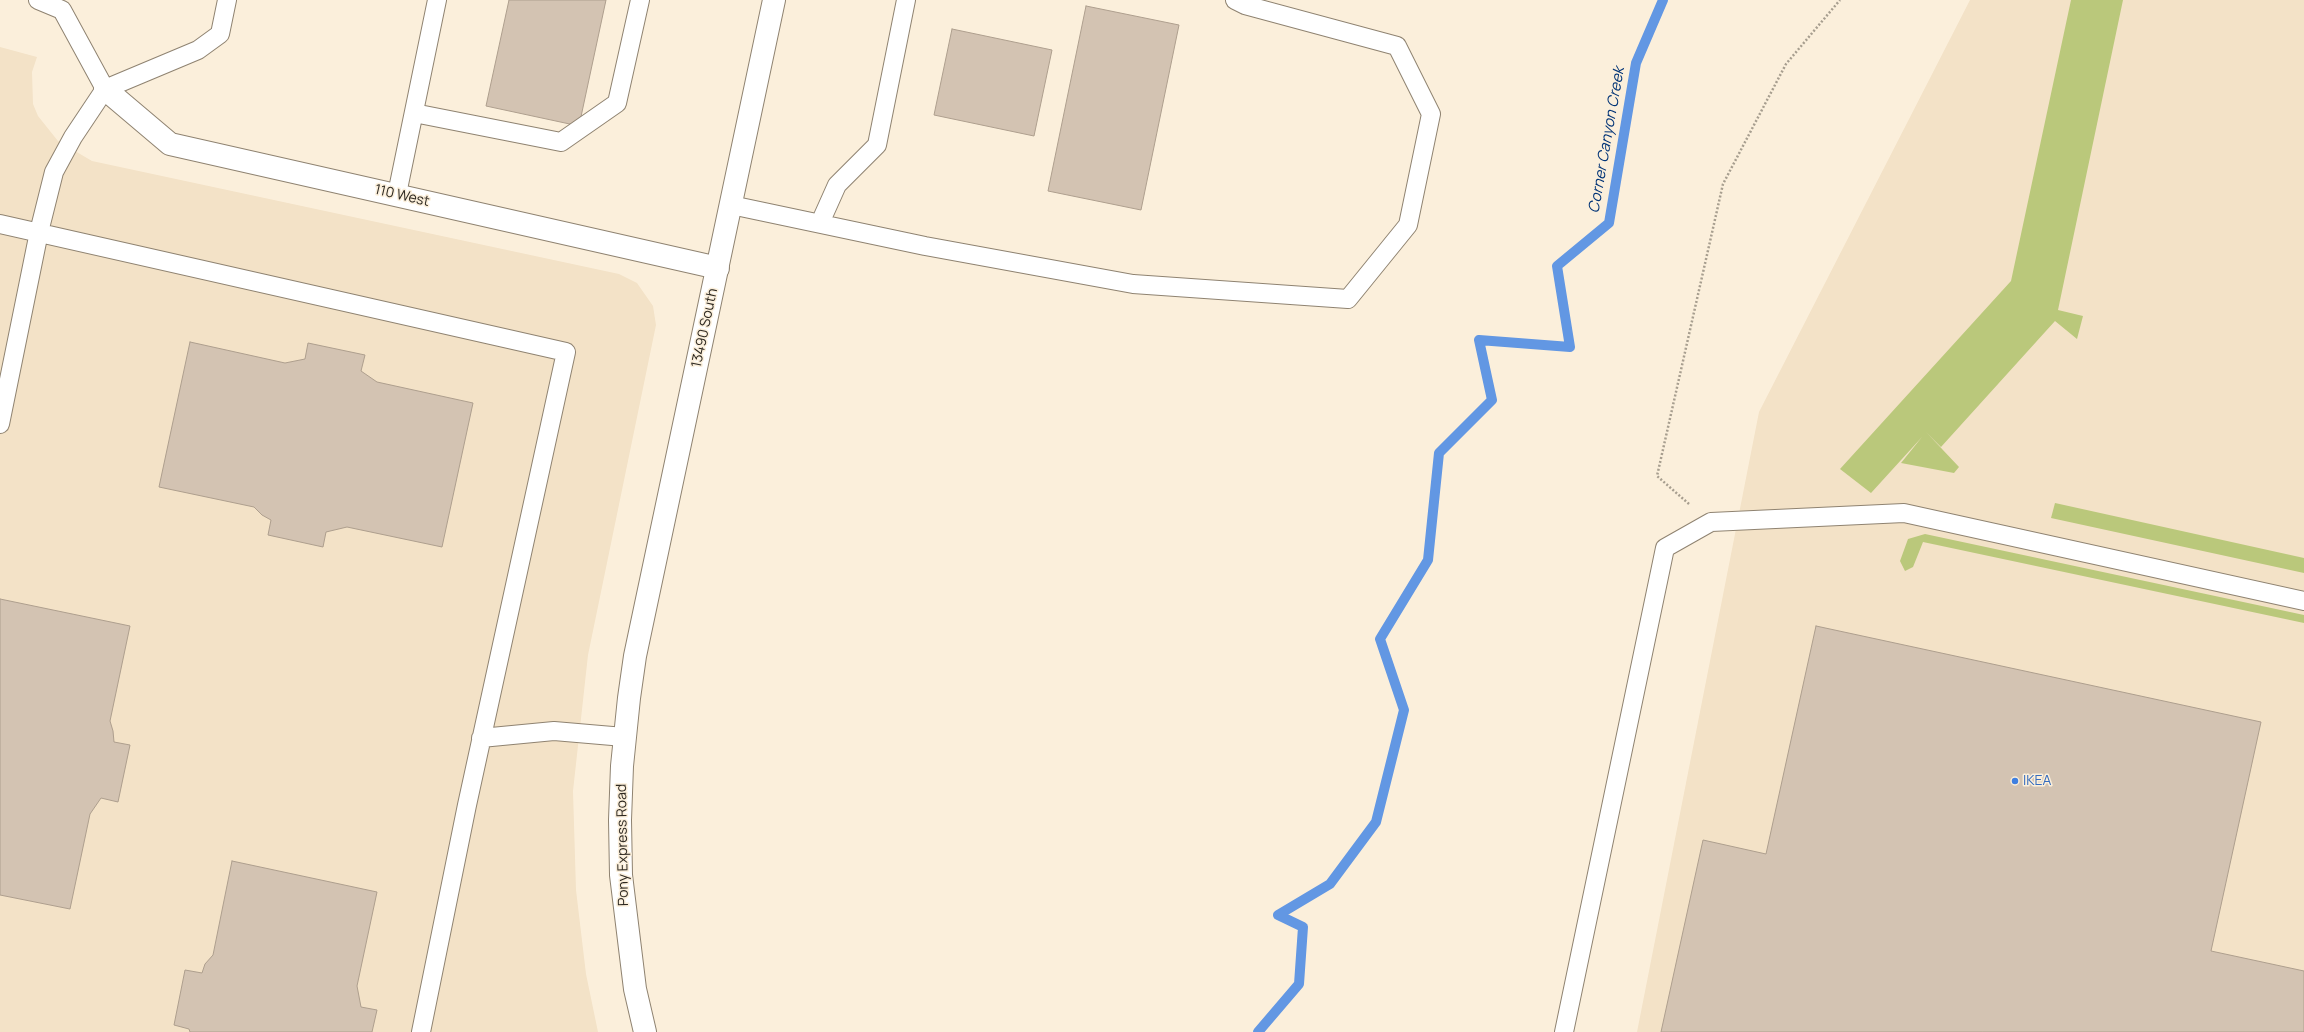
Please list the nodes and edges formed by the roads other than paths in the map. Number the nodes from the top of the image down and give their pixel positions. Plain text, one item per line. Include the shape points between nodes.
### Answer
1 (38, 0) edge
2 (227, 0) edge
3 (437, 0) edge
4 (640, 0) edge
5 (774, 0) edge
6 (906, 0) edge
7 (1235, 0) edge
8 (105, 89) junction
9 (414, 113) junction
10 (397, 194) junction
11 (731, 205) junction
12 (820, 223) junction
13 (0, 224) edge
14 (39, 232) junction
15 (718, 268) junction
16 (0, 424) edge
17 (2304, 601) edge
18 (635, 656) joint
19 (624, 737) junction
20 (481, 738) junction
21 (421, 1032) edge
22 (645, 1032) edge
23 (1564, 1032) edge

1 - 8 lane via 62,10
2 - 8 lane via 220,34 198,50
3 - 9 lane
4 - 9 lane via 617,103 561,142
5 - 11 street, 13490 South
6 - 12 lane via 877,145 837,185
7 - 12 lane via 1245,5 1397,46 1431,114 1408,225 1348,299 1133,284 925,246
8 - 10 street, 110 West via 170,144
8 - 14 lane via 73,137 54,172
9 - 10 lane
10 - 15 street, 110 West
11 - 12 lane
11 - 15 street, 13490 South
13 - 14 lane
14 - 16 lane
14 - 20 lane via 566,352
15 - 18 street, 13490 South
17 - 23 lane via 1904,513 1711,522 1666,548
18 - 19 street, Pony Express Road
19 - 20 lane via 554,731
19 - 22 street, Pony Express Road via 620,820 621,875 635,989
20 - 21 lane

